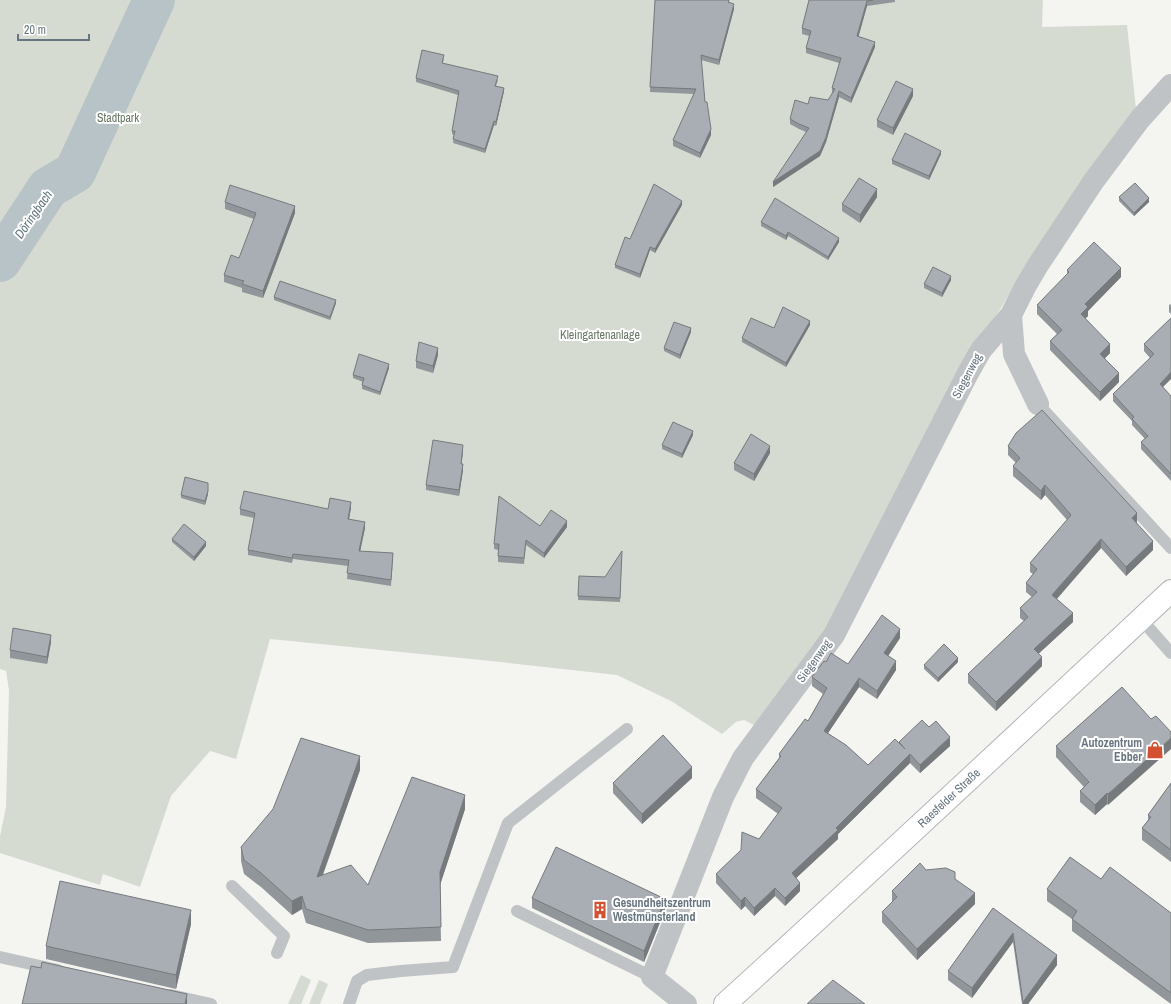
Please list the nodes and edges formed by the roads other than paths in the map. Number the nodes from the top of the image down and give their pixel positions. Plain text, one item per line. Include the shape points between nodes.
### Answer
1 (1171, 85) edge
2 (1011, 315) junction
3 (1038, 404) joint
4 (1171, 548) edge
5 (1171, 591) edge
6 (1141, 619) junction
7 (1171, 653) edge
8 (627, 729) dead end
9 (232, 886) dead end
10 (517, 911) dead end
11 (277, 953) dead end
12 (0, 957) edge
13 (66, 971) edge
14 (652, 977) junction
15 (160, 993) edge
16 (211, 1004) edge
17 (349, 1004) edge
18 (686, 1004) edge
19 (725, 1004) edge

1 - 2 street, Siegenweg via 1140,119 1093,182 1038,265
2 - 3 street via 1014,354
2 - 14 street, Siegenweg via 974,362 834,634 743,758 723,797
3 - 4 lane
5 - 6 main road, Raesfelder Straße
6 - 7 lane
6 - 19 main road, Raesfelder Straße
8 - 17 lane via 508,823 453,967 367,975 357,981
9 - 11 lane via 284,936
10 - 14 lane
12 - 13 lane
14 - 18 street
15 - 16 lane

